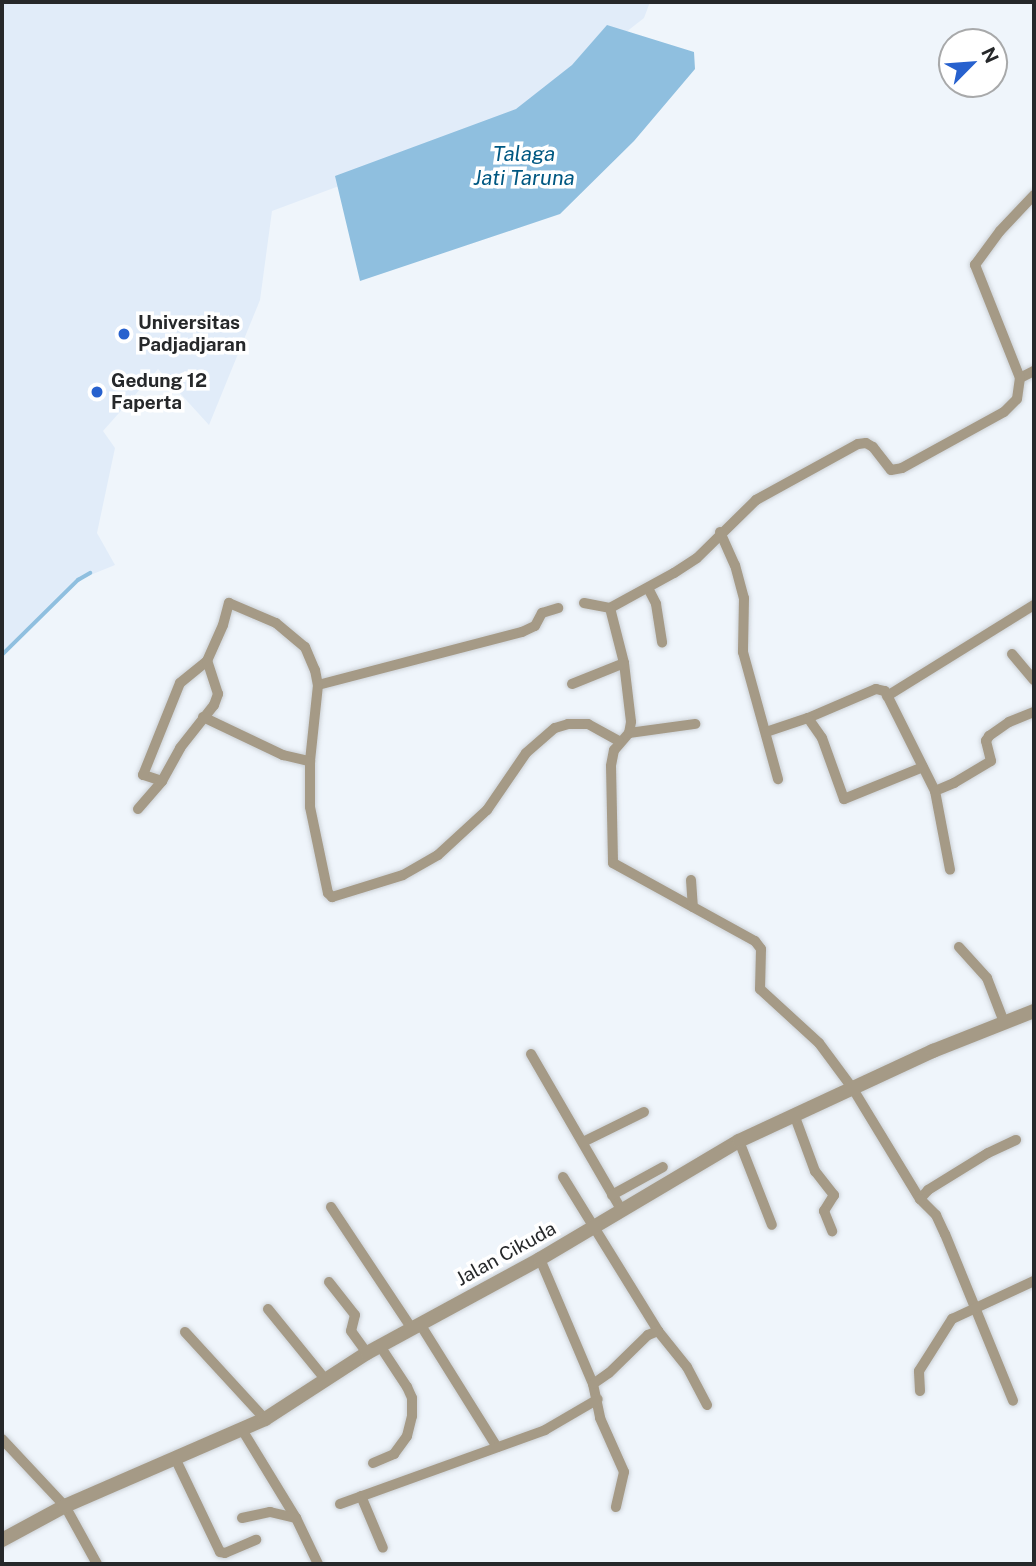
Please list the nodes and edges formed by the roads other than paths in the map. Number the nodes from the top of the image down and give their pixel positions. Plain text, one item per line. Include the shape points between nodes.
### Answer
1 (1034, 195) edge
2 (1034, 371) edge
3 (1020, 378) junction
4 (720, 531) junction
5 (648, 588) junction
6 (584, 603) dead end
7 (1034, 605) edge
8 (558, 608) dead end
9 (610, 608) junction
10 (662, 643) dead end
11 (1012, 654) dead end
12 (207, 661) junction
13 (624, 663) junction
14 (1034, 680) edge
15 (572, 684) dead end
16 (318, 685) junction
17 (887, 696) junction
18 (1034, 712) edge
19 (203, 717) junction
20 (808, 718) junction
21 (695, 724) dead end
22 (766, 732) junction
23 (629, 733) junction
24 (619, 741) junction
25 (310, 761) junction
26 (923, 767) junction
27 (778, 779) dead end
28 (162, 781) junction
29 (934, 791) junction
30 (138, 809) dead end
31 (950, 870) dead end
32 (691, 880) dead end
33 (693, 907) junction
34 (959, 947) dead end
35 (1034, 1012) edge
36 (1004, 1022) junction
37 (531, 1054) dead end
38 (853, 1089) junction
39 (643, 1112) dead end
40 (796, 1116) junction
41 (1016, 1140) dead end
42 (583, 1142) junction
43 (739, 1142) junction
44 (663, 1167) dead end
45 (563, 1177) dead end
46 (612, 1195) junction
47 (920, 1199) junction
48 (331, 1207) dead end
49 (622, 1211) junction
50 (772, 1225) dead end
51 (593, 1227) junction
52 (832, 1231) dead end
53 (540, 1259) junction
54 (1034, 1281) edge
55 (329, 1282) dead end
56 (976, 1307) junction
57 (268, 1310) dead end
58 (416, 1326) junction
59 (658, 1331) junction
60 (185, 1332) dead end
61 (374, 1350) junction
62 (326, 1380) junction
63 (593, 1384) junction
64 (920, 1391) dead end
65 (598, 1399) junction
66 (1013, 1401) dead end
67 (707, 1405) dead end
68 (265, 1419) junction
69 (241, 1428) junction
70 (2, 1439) edge
71 (497, 1447) junction
72 (174, 1458) junction
73 (373, 1463) dead end
74 (361, 1496) junction
75 (341, 1504) dead end
76 (65, 1506) junction
77 (616, 1507) dead end
78 (242, 1518) dead end
79 (296, 1518) junction
80 (2, 1540) edge
81 (256, 1540) dead end
82 (383, 1548) dead end
83 (97, 1564) edge
84 (318, 1564) edge

1 - 3 street via 975,265
2 - 3 street
3 - 4 street via 1017,399 1004,412 915,463 891,470 873,447 858,444 763,495
4 - 5 street via 697,558
4 - 22 street via 744,598 743,652
5 - 9 street
5 - 10 street via 656,604
6 - 9 street
7 - 17 street
8 - 16 street via 542,613 535,625 522,632
9 - 13 street
11 - 14 street
12 - 16 street via 229,603 276,623 304,646
12 - 19 street via 218,694
12 - 28 street via 180,683 143,775
13 - 15 street
13 - 23 street
16 - 25 street
17 - 20 street via 876,689
17 - 26 street
18 - 29 street via 989,736 990,761
19 - 25 street via 283,755
19 - 28 street
20 - 22 street
20 - 26 street via 822,738 844,799
21 - 23 street
22 - 27 street
23 - 24 street
24 - 25 street via 589,724 555,728 526,753 487,810 438,855 403,875 336,897 328,893 310,807
24 - 33 street via 610,783 613,863
26 - 29 street
28 - 30 street
29 - 31 street
32 - 33 street
33 - 38 street via 755,941 761,949 760,989 819,1044
34 - 36 street via 987,978
35 - 36 street, Jalan Cikuda
36 - 38 street, Jalan Cikuda
37 - 42 street
38 - 40 street, Jalan Cikuda
38 - 47 street
39 - 42 street
40 - 43 street, Jalan Cikuda
40 - 52 street via 815,1171 834,1195 824,1212
41 - 47 street via 988,1153
42 - 46 street
43 - 49 street, Jalan Cikuda
43 - 50 street
44 - 46 street
45 - 51 street
46 - 49 street
47 - 56 street via 936,1215
48 - 58 street
49 - 51 street, Jalan Cikuda
51 - 53 street, Jalan Cikuda
51 - 59 street
53 - 58 street, Jalan Cikuda
53 - 63 street
54 - 56 street
55 - 61 street via 355,1315 351,1331
56 - 64 street via 947,1325 919,1371
56 - 66 street
57 - 62 street
58 - 61 street, Jalan Cikuda
58 - 71 street
59 - 63 street
59 - 67 street via 687,1367
60 - 68 street
61 - 62 street, Jalan Cikuda
61 - 73 street via 407,1387 412,1416 407,1436 394,1454
62 - 68 street, Jalan Cikuda
63 - 65 street
65 - 71 street via 545,1430
65 - 77 street via 600,1418 624,1472
68 - 69 street, Jalan Cikuda
69 - 72 street, Jalan Cikuda
69 - 79 street
70 - 76 street
71 - 74 street
72 - 76 street, Jalan Cikuda
72 - 81 street via 220,1552
74 - 75 street
74 - 82 street
76 - 80 street, Jalan Cikuda
76 - 83 street
78 - 79 street via 270,1512
79 - 84 street

